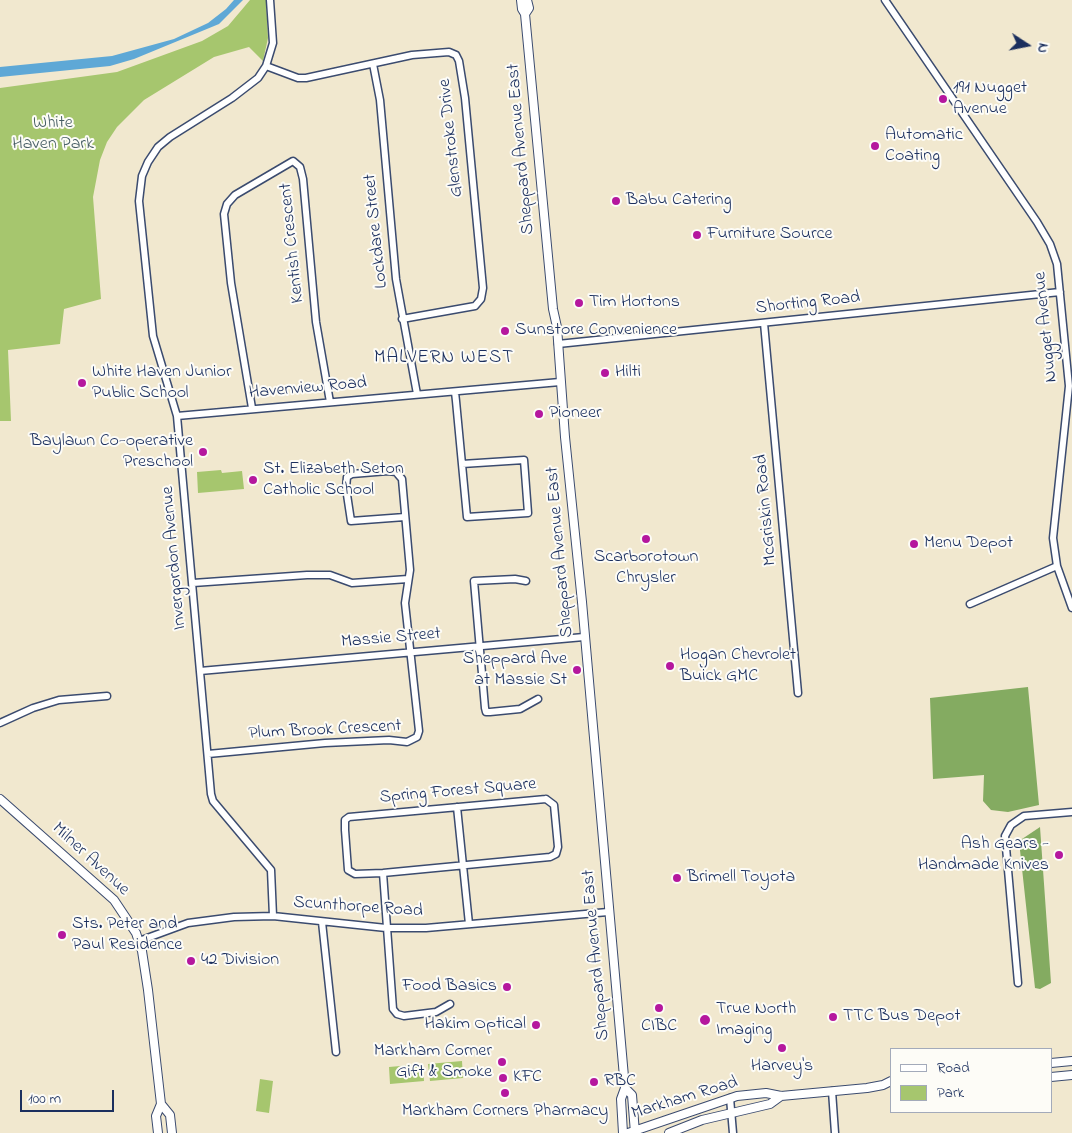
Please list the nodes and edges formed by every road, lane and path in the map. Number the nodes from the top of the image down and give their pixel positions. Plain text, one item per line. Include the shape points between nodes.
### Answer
1 (270, 0) edge
2 (521, 0) edge
3 (528, 0) edge
4 (884, 0) edge
5 (525, 14) junction
6 (373, 64) junction
7 (266, 66) junction
8 (1060, 292) junction
9 (402, 319) junction
10 (764, 324) junction
11 (558, 344) junction
12 (560, 382) junction
13 (455, 392) junction
14 (417, 394) junction
15 (330, 402) junction
16 (252, 408) junction
17 (177, 416) junction
18 (462, 464) junction
19 (405, 517) junction
20 (1057, 566) junction
21 (408, 579) junction
22 (526, 581) dead end
23 (193, 583) junction
24 (970, 604) dead end
25 (1072, 608) edge
26 (584, 637) junction
27 (480, 645) junction
28 (410, 652) junction
29 (200, 671) junction
30 (798, 693) dead end
31 (107, 696) dead end
32 (538, 699) dead end
33 (0, 723) edge
34 (208, 754) junction
35 (0, 799) edge
36 (457, 807) junction
37 (1072, 812) edge
38 (462, 865) junction
39 (383, 873) junction
40 (608, 912) junction
41 (273, 916) junction
42 (322, 922) junction
43 (469, 924) junction
44 (386, 928) junction
45 (139, 941) junction
46 (1018, 983) dead end
47 (450, 1004) dead end
48 (336, 1052) dead end
49 (1072, 1061) edge
50 (1052, 1063) edge
51 (1072, 1075) edge
52 (1052, 1077) edge
53 (888, 1085) edge
54 (625, 1088) junction
55 (832, 1092) junction
56 (781, 1096) junction
57 (730, 1098) junction
58 (161, 1104) junction
59 (732, 1111) junction
60 (633, 1132) edge
61 (158, 1133) edge
62 (172, 1133) edge
63 (622, 1133) edge
64 (669, 1133) edge
65 (733, 1133) edge
66 (835, 1133) edge

1 - 7 street, Invergordon Avenue via 273,42
2 - 5 main road, Sheppard Avenue East
3 - 5 main road, Sheppard Avenue East via 529,8
4 - 8 street, Nugget Avenue via 1038,222 1057,264
5 - 11 main road, Sheppard Avenue East
6 - 7 street, Glenstroke Drive via 306,78
6 - 9 street, Lockdare Street via 380,100
6 - 9 street, Glenstroke Drive via 412,55 453,53 459,61 465,98 483,288 481,299 469,307
7 - 17 street, Invergordon Avenue via 258,78 232,98 170,137 158,148 142,176 139,201 152,326
8 - 10 street, Shorting Road
8 - 20 street, Nugget Avenue via 1069,386 1054,514
9 - 14 street, Lockdare Street
10 - 11 street, Shorting Road
10 - 30 street, McGriskin Road
11 - 12 main road, Sheppard Avenue East
12 - 13 street, Havenview Road
12 - 26 main road, Sheppard Avenue East
13 - 14 street, Havenview Road
13 - 18 street
14 - 15 street, Havenview Road
15 - 16 street, Havenview Road
15 - 16 street, Kentish Crescent via 316,322 303,179 300,167 293,160 235,195 224,214 231,283
16 - 17 street, Havenview Road
17 - 23 street, Invergordon Avenue
18 - 18 street via 467,518 528,513 524,460
19 - 19 street via 402,479 396,472 347,477 351,521
19 - 21 street
20 - 24 street
20 - 25 street, Nugget Avenue
21 - 23 street via 352,583 330,576 307,576
21 - 28 street via 406,603
22 - 27 street via 474,581
23 - 29 street, Invergordon Avenue
26 - 27 street, Massie Street
26 - 40 main road, Sheppard Avenue East
27 - 28 street, Massie Street
27 - 32 street via 486,712 520,709
28 - 29 street, Massie Street
28 - 34 street, Plum Brook Crescent via 419,731 412,741 325,743
29 - 34 street, Invergordon Avenue
31 - 33 street via 59,700
34 - 41 street, Invergordon Avenue via 212,801 271,870
35 - 45 main road, Milner Avenue via 114,900 125,913
36 - 38 street
36 - 38 street, Spring Forest Square via 546,799 554,804 558,847 556,854 550,857
36 - 39 street, Spring Forest Square via 349,816 345,820 348,870 355,874
37 - 46 street via 1024,816 1011,825 1005,836
38 - 39 street, Spring Forest Square
38 - 43 street
39 - 44 street
40 - 43 street, Scunthorpe Road
40 - 54 main road, Sheppard Avenue East
41 - 42 street, Scunthorpe Road
41 - 45 street, Scunthorpe Road via 200,920
42 - 44 street, Scunthorpe Road
42 - 48 street
43 - 44 street, Scunthorpe Road
44 - 47 street via 397,1014 436,1012
45 - 58 main road, Milner Avenue
49 - 50 main road
51 - 52 main road
53 - 55 main road, Markham Road
54 - 60 main road, Sheppard Avenue East via 632,1095
54 - 63 main road, Sheppard Avenue East via 621,1099
55 - 56 main road, Markham Road
55 - 66 street
56 - 57 main road, Markham Road via 766,1092
56 - 59 main road, Markham Road via 770,1104
57 - 59 street
57 - 60 main road, Markham Road
58 - 61 main road, Milner Avenue via 156,1116
58 - 62 main road, Milner Avenue via 170,1115
59 - 64 main road, Markham Road
59 - 65 street

